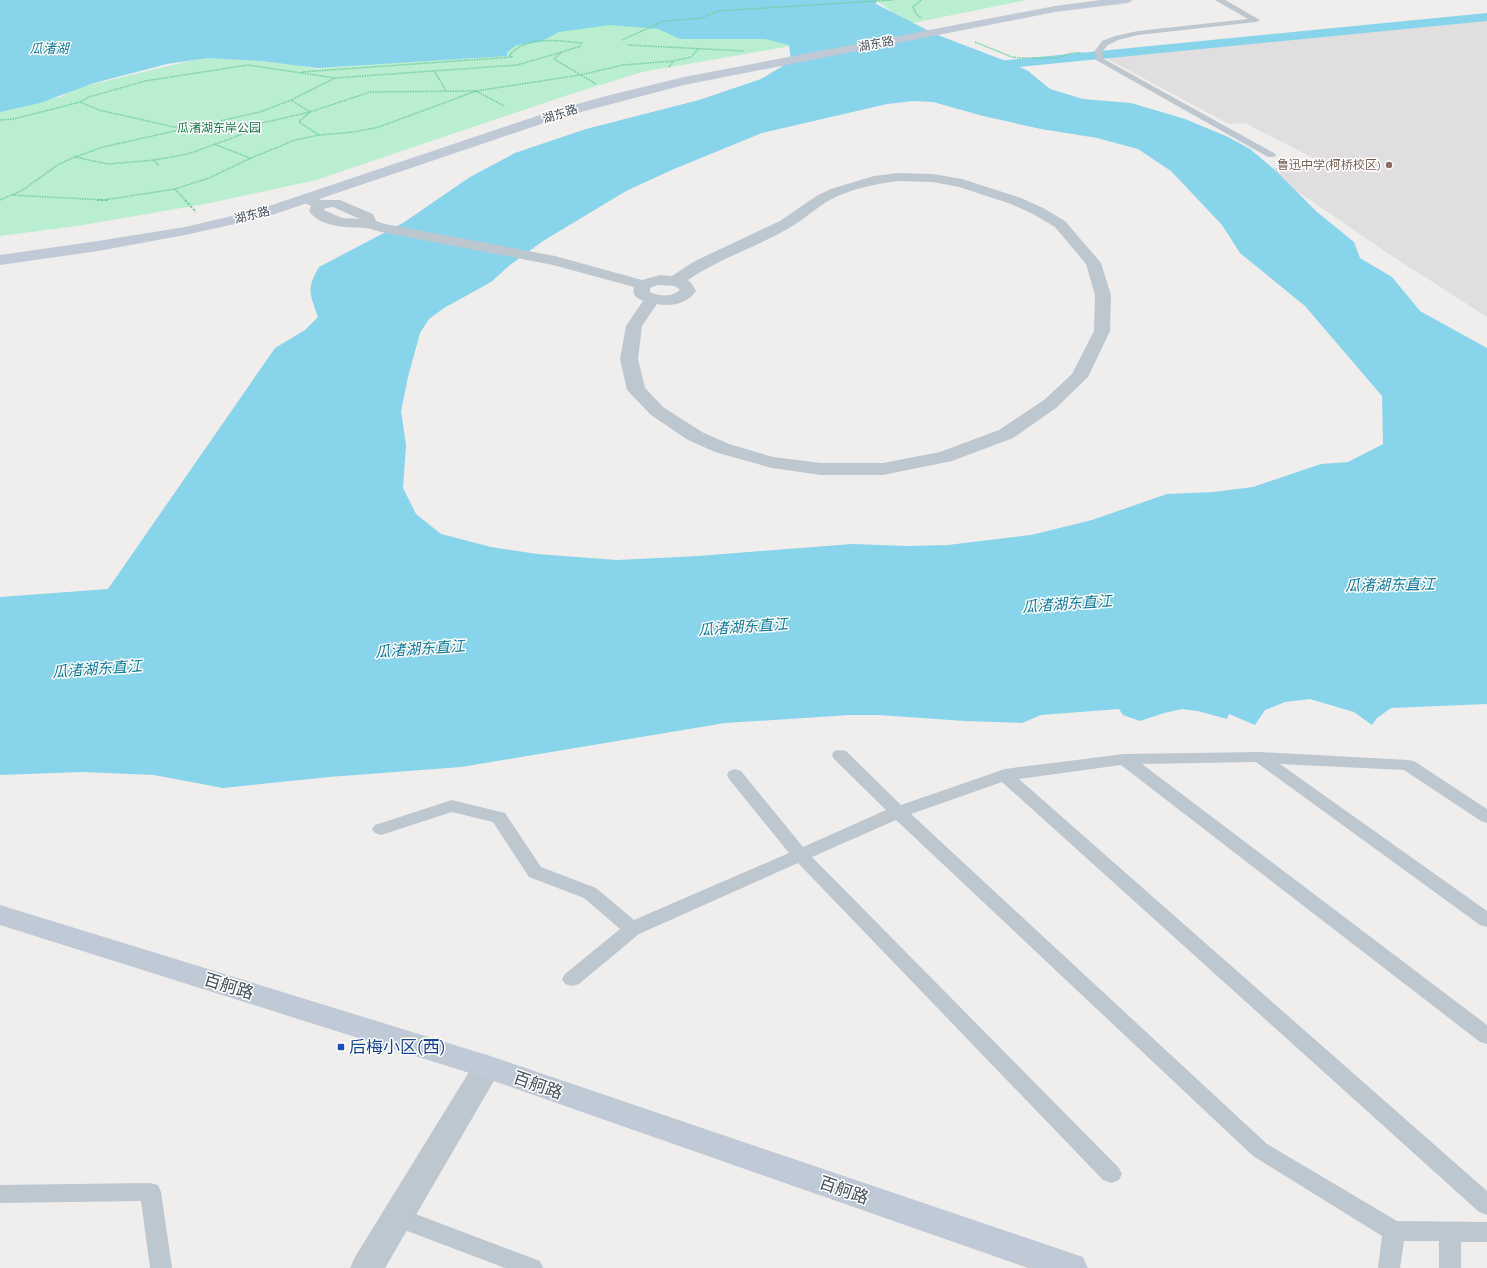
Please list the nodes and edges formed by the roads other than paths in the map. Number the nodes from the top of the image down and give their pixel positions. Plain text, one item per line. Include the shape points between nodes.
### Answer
1 (1128, 0) edge
2 (1219, 0) edge
3 (1271, 155) dead end
4 (314, 202) junction
5 (0, 260) edge
6 (648, 292) junction
7 (840, 755) dead end
8 (1260, 757) junction
9 (1124, 759) junction
10 (735, 775) dead end
11 (1005, 775) junction
12 (898, 812) junction
13 (1487, 817) edge
14 (381, 829) dead end
15 (801, 856) junction
16 (0, 915) edge
17 (1487, 920) edge
18 (632, 929) junction
19 (572, 979) dead end
20 (1487, 1036) edge
21 (487, 1067) junction
22 (1111, 1174) dead end
23 (0, 1194) edge
24 (1487, 1205) edge
25 (397, 1217) junction
26 (1394, 1231) junction
27 (1450, 1232) junction
28 (1487, 1232) edge
29 (161, 1268) edge
30 (367, 1268) edge
31 (532, 1268) edge
32 (1071, 1268) edge
33 (1389, 1268) edge
34 (1450, 1268) edge

1 - 4 street, 湖东路 via 1055,9 965,26 620,96 557,114
2 - 3 lane via 1256,20 1138,33 1115,38 1105,43 1098,52 1100,60
4 - 5 street, 湖东路 via 98,246
4 - 6 street via 335,203 368,217 375,225 555,261
6 - 6 street via 634,326 629,359 636,390 656,411 696,436 722,448 772,462 821,469 883,469 945,457 1006,434 1050,404 1079,377 1102,330 1103,295 1093,263 1060,224 1016,201 962,183 933,178 898,177 874,180 836,192 785,224 701,264 675,281 660,280
7 - 12 lane
8 - 9 lane
8 - 13 lane via 1408,765
8 - 17 lane
9 - 11 lane
9 - 20 lane
10 - 15 lane
11 - 12 lane
11 - 24 lane
12 - 15 lane
12 - 26 lane via 1260,1150
14 - 18 lane via 452,806 499,817 535,872 590,893
15 - 18 lane
15 - 22 lane
16 - 21 street, 百舸路
18 - 19 lane
21 - 25 street
21 - 32 street, 百舸路
23 - 29 lane via 150,1192
25 - 30 street
25 - 31 lane
26 - 27 lane
26 - 33 lane
27 - 28 lane
27 - 34 lane

